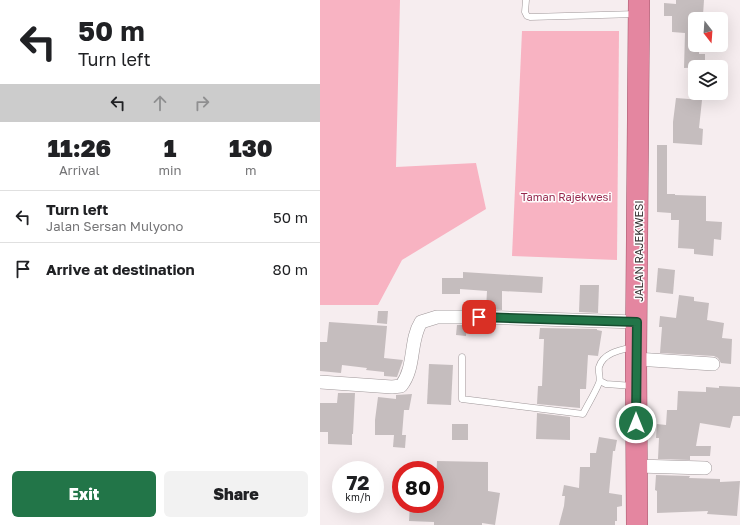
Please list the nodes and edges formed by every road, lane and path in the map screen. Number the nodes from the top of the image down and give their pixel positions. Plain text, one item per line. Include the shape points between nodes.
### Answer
1 (526, 0) edge
2 (639, 7) edge
3 (637, 322) junction
4 (636, 353) junction
5 (462, 357) dead end
6 (713, 364) dead end
7 (600, 381) junction
8 (320, 382) edge
9 (636, 386) junction
10 (636, 466) junction
11 (705, 468) dead end
12 (637, 525) edge

1 - 2 lane via 525,12 530,17
2 - 3 highway, JALAN RAJEKWESI
3 - 4 highway, JALAN RAJEKWESI
3 - 8 street via 437,317 421,322 416,329 409,372 401,386
4 - 6 street
4 - 7 lane via 617,350 610,354 600,366
4 - 9 highway, JALAN RAJEKWESI
5 - 7 lane via 462,399 583,414
7 - 9 lane via 606,384
9 - 10 highway, JALAN RAJEKWESI
10 - 11 street
10 - 12 highway, JALAN RAJEKWESI

